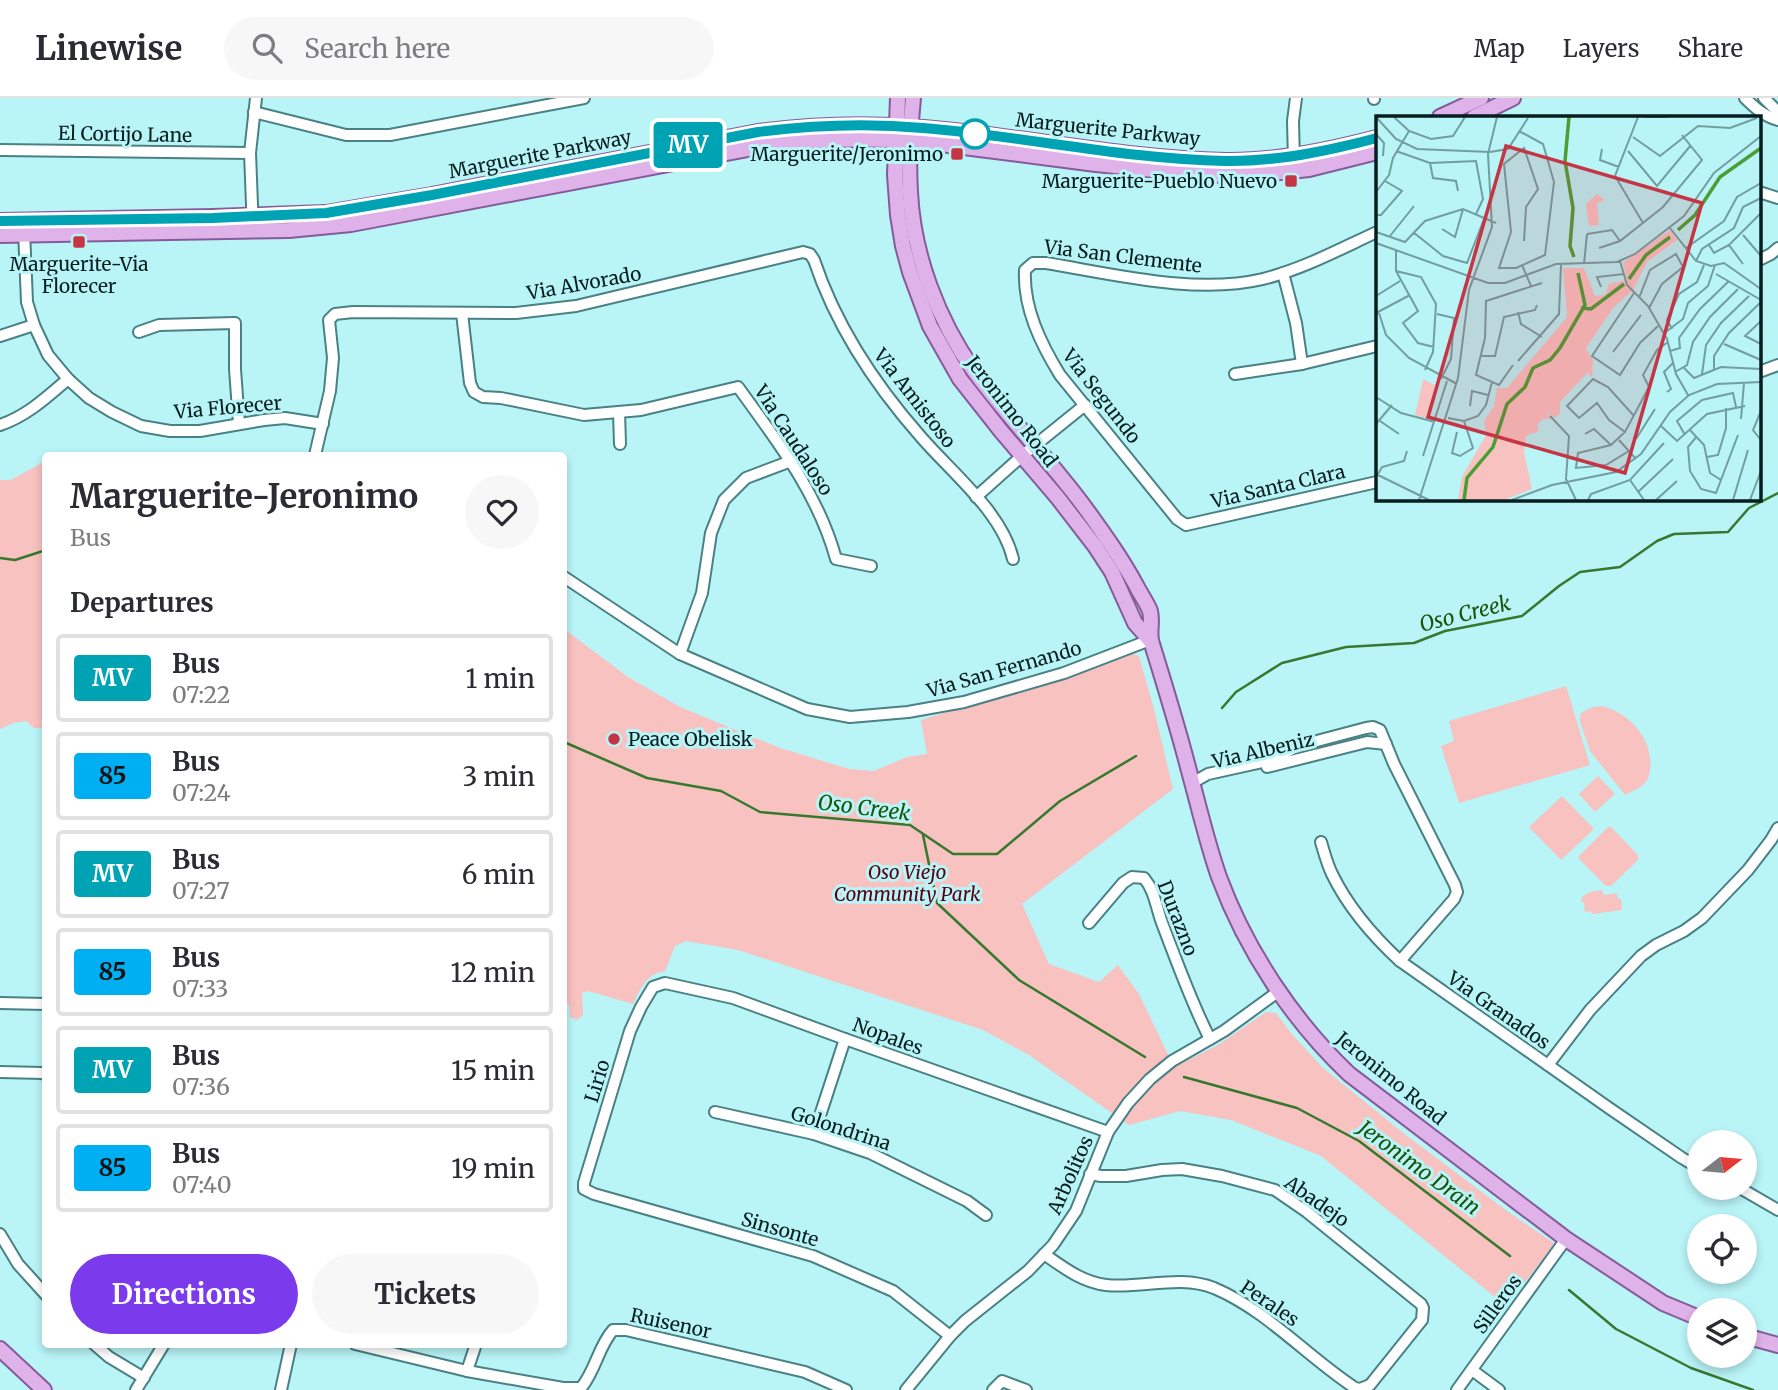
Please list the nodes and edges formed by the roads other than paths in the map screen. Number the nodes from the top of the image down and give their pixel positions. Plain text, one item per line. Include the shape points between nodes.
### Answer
1 (257, 98) edge
2 (584, 98) edge
3 (898, 98) edge
4 (913, 98) edge
5 (1296, 98) edge
6 (1481, 98) edge
7 (1513, 98) edge
8 (1745, 98) edge
9 (1763, 98) edge
10 (254, 112) junction
11 (1778, 112) edge
12 (1442, 116) edge
13 (1476, 116) edge
14 (1778, 120) edge
15 (903, 133) junction
16 (1376, 138) edge
17 (0, 150) edge
18 (1376, 152) edge
19 (250, 153) junction
20 (1294, 163) junction
21 (1760, 191) edge
22 (1778, 198) edge
23 (0, 221) edge
24 (253, 224) junction
25 (24, 227) junction
26 (1376, 232) edge
27 (0, 234) edge
28 (1778, 248) edge
29 (803, 252) joint
30 (1760, 259) edge
31 (1025, 270) joint
32 (1283, 273) junction
33 (462, 313) junction
34 (34, 325) junction
35 (139, 332) dead end
36 (0, 336) edge
37 (1376, 346) edge
38 (1302, 364) junction
39 (1778, 365) edge
40 (1760, 372) edge
41 (1235, 373) dead end
42 (68, 379) junction
43 (1085, 405) junction
44 (619, 412) junction
45 (239, 424) junction
46 (323, 424) junction
47 (0, 425) edge
48 (620, 444) dead end
49 (1029, 451) junction
50 (316, 452) edge
51 (791, 461) junction
52 (1376, 482) edge
53 (976, 497) junction
54 (1186, 525) joint
55 (1013, 559) dead end
56 (871, 566) dead end
57 (567, 579) edge
58 (1150, 640) junction
59 (680, 654) junction
60 (1336, 735) junction
61 (1386, 744) junction
62 (1339, 749) junction
63 (1192, 783) junction
64 (1778, 828) edge
65 (1321, 842) dead end
66 (1089, 923) dead end
67 (1400, 961) junction
68 (653, 987) joint
69 (1279, 991) junction
70 (0, 1003) edge
71 (42, 1004) edge
72 (845, 1039) junction
73 (1210, 1039) junction
74 (1548, 1065) junction
75 (0, 1072) edge
76 (42, 1074) edge
77 (715, 1112) dead end
78 (1108, 1132) junction
79 (814, 1134) junction
80 (1687, 1161) edge
81 (1090, 1174) junction
82 (584, 1189) joint
83 (1757, 1198) edge
84 (1778, 1210) edge
85 (986, 1215) dead end
86 (0, 1234) edge
87 (1566, 1239) junction
88 (1044, 1254) junction
89 (42, 1291) edge
90 (1421, 1304) joint
91 (1687, 1313) edge
92 (950, 1336) junction
93 (1757, 1339) edge
94 (1778, 1345) edge
95 (99, 1348) edge
96 (162, 1348) edge
97 (290, 1348) edge
98 (371, 1348) edge
99 (475, 1348) edge
100 (0, 1349) edge
101 (1472, 1370) junction
102 (467, 1371) junction
103 (144, 1378) junction
104 (911, 1388) edge
105 (44, 1390) edge
106 (136, 1390) edge
107 (281, 1390) edge
108 (846, 1390) edge
109 (993, 1390) edge
110 (1026, 1390) edge
111 (1457, 1390) edge
112 (1499, 1390) edge

1 - 10 street
2 - 10 street via 372,136 346,135
3 - 15 main road, Jeronimo Road
4 - 15 main road, Jeronimo Road
5 - 20 street
6 - 12 main road
7 - 13 main road
8 - 14 street
9 - 11 street
10 - 19 street
15 - 20 main road, Marguerite Parkway via 1108,166 1200,175 1262,173
15 - 24 main road, Marguerite Parkway via 844,125 758,132
15 - 49 main road, Jeronimo Road via 915,231 935,300 948,330
16 - 20 main road, Marguerite Parkway
17 - 19 street, El Cortijo Lane
18 - 20 main road, Marguerite Parkway via 1322,166
19 - 24 street
21 - 22 street
23 - 25 main road, Marguerite Parkway
24 - 25 main road, Marguerite Parkway
25 - 27 main road, Marguerite Parkway
25 - 34 street, Via Florecer via 27,302
26 - 32 street, Via San Clemente
28 - 30 street
29 - 33 street, Via Alvorado via 576,306
29 - 53 street, Via Amistoso via 814,260 830,303 892,402
31 - 32 street, Via San Clemente via 1033,263 1046,263 1214,285
31 - 43 street, Via Segundo via 1026,296 1045,350
32 - 38 street
33 - 44 street via 474,392 584,415
33 - 46 street, Via Alvorado via 335,314 329,320 333,358
34 - 36 street
34 - 42 street, Via Florecer via 48,355
35 - 45 street via 159,325 235,323
37 - 38 street
38 - 41 street
39 - 40 street
42 - 45 street, Via Florecer via 89,398 141,426 200,431
42 - 47 street via 33,408
43 - 49 street
43 - 54 street, Via Segundo
44 - 48 street
44 - 51 street, Via Caudaloso via 738,387
45 - 46 street, Via Florecer via 285,418
46 - 50 street
49 - 53 street
49 - 58 main road, Jeronimo Road via 1069,485 1122,559 1150,612
51 - 56 street, Via Caudaloso via 820,513 836,559
51 - 59 street via 746,478 724,500 711,533 702,593
52 - 54 street, Via Santa Clara
53 - 55 street, Via Amistoso via 1004,533
57 - 59 street, Via San Fernando
58 - 59 street, Via San Fernando via 1064,673 964,702 850,717 807,709
58 - 63 main road, Jeronimo Road
60 - 61 street, Via Albeniz via 1373,727 1380,730
60 - 62 street
60 - 63 street, Via Albeniz
61 - 62 street, Via Albeniz via 1367,742
61 - 67 street via 1457,892
62 - 63 street, Via Albeniz
63 - 69 main road, Jeronimo Road via 1220,881
64 - 74 street via 1748,870 1702,918 1641,956 1590,1010
65 - 67 street, Via Granados via 1332,874 1359,917
66 - 73 street, Durazno via 1123,883 1132,877 1144,878
67 - 74 street, Via Granados
68 - 72 street, Nopales via 665,983 733,998
68 - 82 street, Lirio via 630,1031
69 - 73 street, Arbolitos
69 - 87 main road, Jeronimo Road via 1349,1074
70 - 71 street
72 - 78 street, Nopales
72 - 79 street
73 - 78 street, Arbolitos via 1150,1079
74 - 80 street, Via Granados
75 - 76 street
77 - 79 street, Golondrina
78 - 81 street, Arbolitos
79 - 85 street, Golondrina via 870,1153 968,1201
81 - 88 street, Arbolitos via 1072,1217
81 - 90 street, Abadejo via 1126,1177 1182,1169 1275,1190
82 - 92 street, Sinsonte via 813,1256 893,1291
83 - 84 street
86 - 89 street
87 - 91 main road, Jeronimo Road via 1663,1303
87 - 101 street, Silleros
88 - 90 street, Perales via 1087,1281 1108,1285 1187,1282 1212,1287 1264,1317 1360,1389 1370,1385 1420,1323
88 - 92 street, Arbolitos
92 - 104 street, Arbolitos
93 - 94 main road
95 - 103 street
96 - 103 street
97 - 107 street
98 - 102 street, Ruisenor
99 - 102 street
100 - 105 main road
101 - 111 street, Silleros
101 - 112 street
102 - 108 street, Ruisenor via 581,1388 604,1340 613,1330 626,1330 805,1372
103 - 106 street
109 - 110 street via 1002,1381

